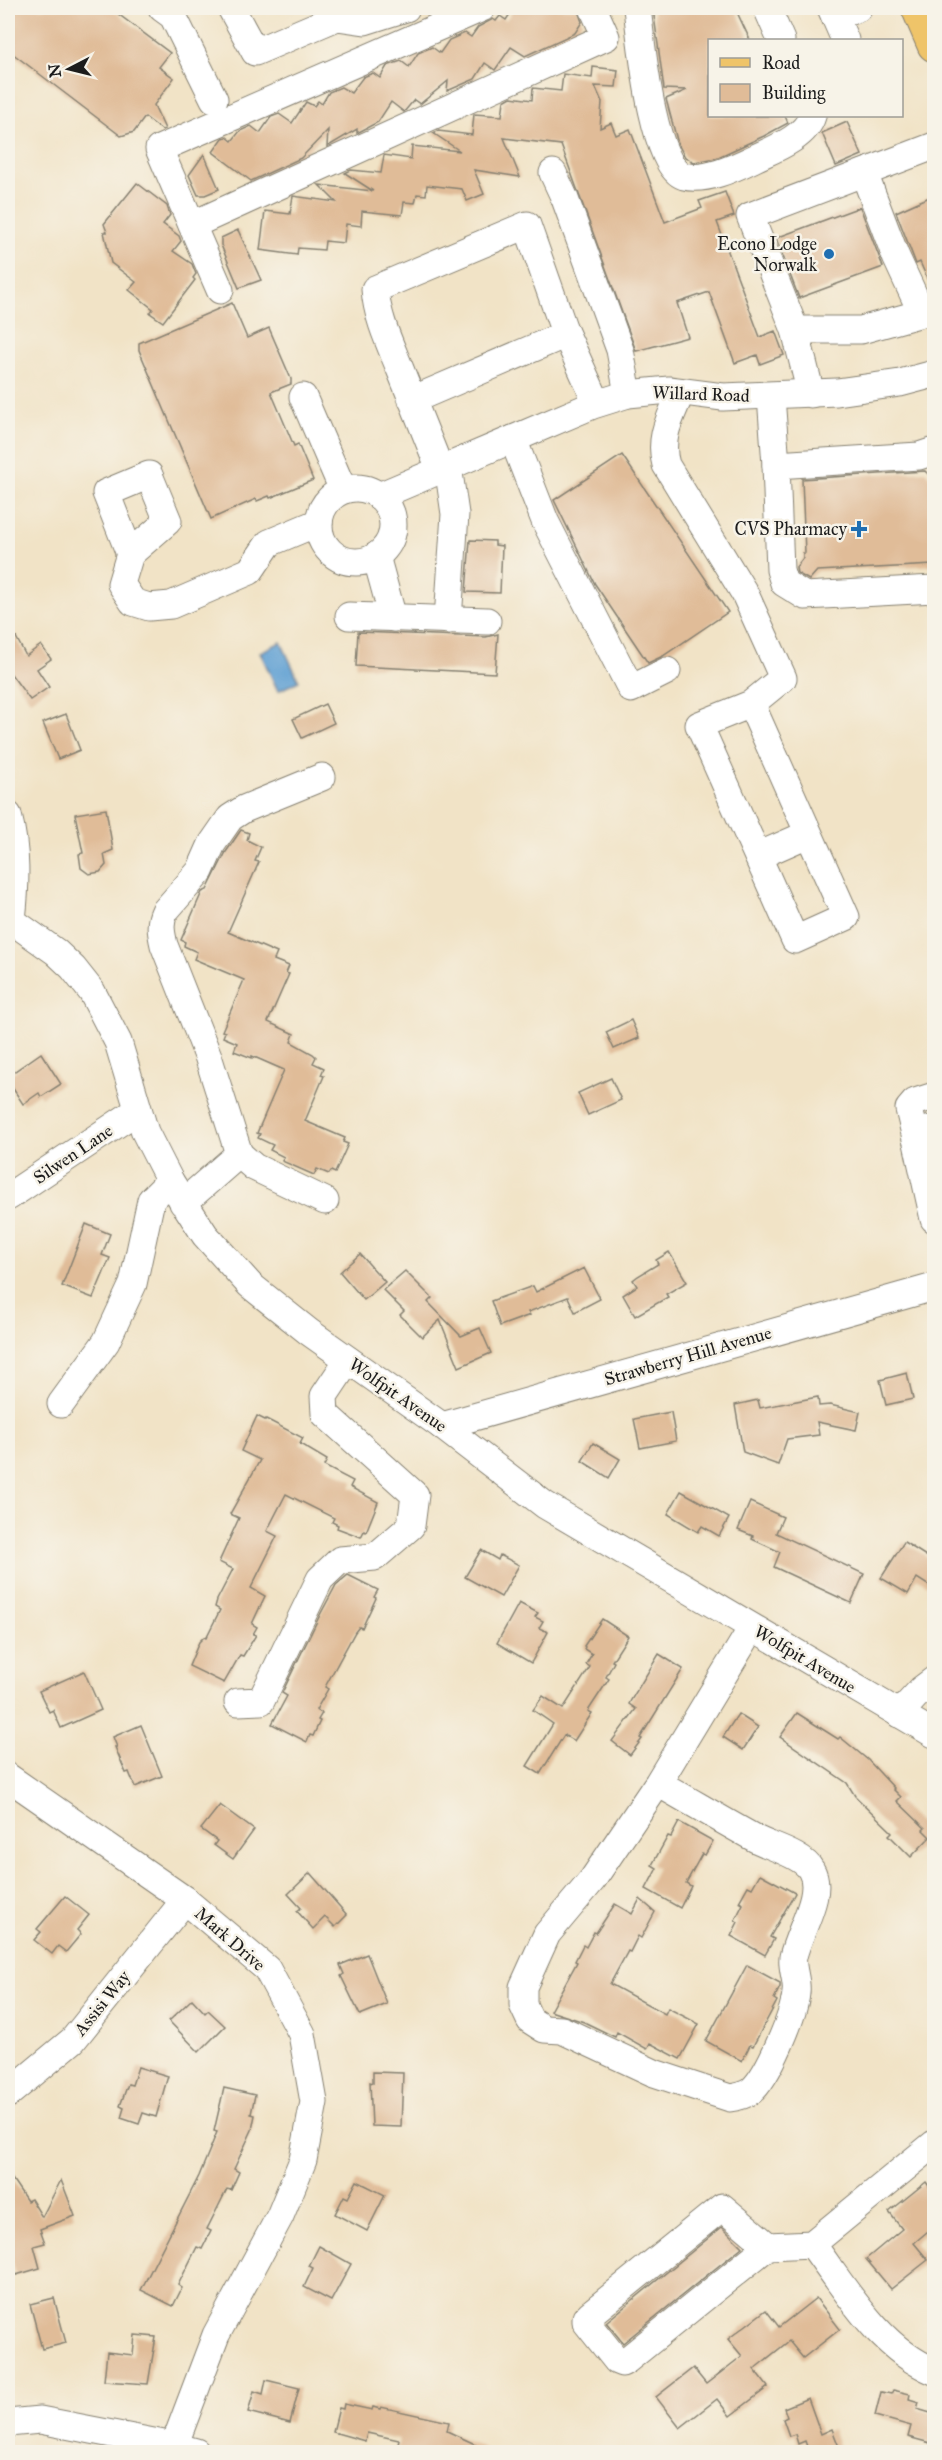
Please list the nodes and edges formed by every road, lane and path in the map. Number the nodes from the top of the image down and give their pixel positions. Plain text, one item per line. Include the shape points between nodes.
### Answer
1 (162, 8) edge
2 (231, 8) edge
3 (406, 8) edge
4 (482, 8) edge
5 (593, 8) edge
6 (637, 8) edge
7 (767, 8) edge
8 (918, 8) edge
9 (781, 39) edge
10 (934, 45) edge
11 (214, 99) dead end
12 (812, 117) edge
13 (934, 146) edge
14 (553, 173) dead end
15 (864, 173) junction
16 (192, 225) junction
17 (220, 290) dead end
18 (928, 310) edge
19 (564, 330) junction
20 (795, 330) junction
21 (932, 382) edge
22 (681, 392) junction
23 (628, 394) junction
24 (811, 394) junction
25 (771, 396) junction
26 (303, 397) dead end
27 (412, 400) junction
28 (597, 403) junction
29 (513, 440) junction
30 (934, 451) edge
31 (776, 465) junction
32 (444, 468) junction
33 (343, 490) junction
34 (379, 496) junction
35 (319, 522) junction
36 (130, 555) dead end
37 (376, 556) junction
38 (934, 589) edge
39 (349, 616) dead end
40 (393, 618) junction
41 (448, 620) junction
42 (487, 621) dead end
43 (667, 671) dead end
44 (751, 704) junction
45 (322, 777) dead end
46 (8, 815) edge
47 (808, 834) junction
48 (758, 856) junction
49 (10, 919) edge
50 (934, 1096) edge
51 (138, 1110) junction
52 (925, 1133) edge
53 (239, 1154) junction
54 (931, 1191) edge
55 (176, 1192) junction
56 (8, 1197) edge
57 (325, 1201) dead end
58 (934, 1220) edge
59 (934, 1287) edge
60 (348, 1360) junction
61 (61, 1404) dead end
62 (442, 1426) junction
63 (752, 1628) junction
64 (934, 1680) edge
65 (238, 1702) dead end
66 (899, 1714) junction
67 (934, 1734) edge
68 (8, 1777) edge
69 (657, 1783) junction
70 (185, 1900) junction
71 (8, 2094) edge
72 (934, 2144) edge
73 (812, 2244) junction
74 (768, 2246) junction
75 (934, 2372) edge
76 (8, 2423) edge
77 (185, 2449) edge

1 - 11 street via 173,16
2 - 3 street via 255,52 337,17 365,21
4 - 16 street via 159,149
5 - 16 street via 606,37
6 - 12 street via 654,122 677,172 703,176 735,167 789,140 806,128
7 - 9 street
8 - 10 main road
13 - 15 street
14 - 23 street via 620,350
15 - 18 street via 896,257
15 - 20 street via 750,216
16 - 17 street
18 - 20 street via 861,330
19 - 27 street via 564,335
19 - 27 street via 526,225 375,289 376,309
19 - 28 street
20 - 24 street
21 - 24 street, Willard Road
22 - 23 street, Willard Road
22 - 25 street, Willard Road via 723,398
22 - 44 street via 663,437 666,465 745,594 783,678
23 - 28 street, Willard Road
24 - 25 street, Willard Road
25 - 31 street
26 - 33 street
27 - 32 street
28 - 29 street, Willard Road
29 - 32 street, Willard Road
29 - 43 street via 545,521 631,689
30 - 31 street via 919,456
31 - 38 street via 780,570 784,583 805,596
32 - 34 street, Willard Road
32 - 41 street via 455,514
33 - 34 street via 362,489
33 - 35 street via 331,497
34 - 37 street via 393,520 392,534
35 - 36 street via 269,543 250,571 171,605 149,607 133,602 121,584
35 - 37 street via 324,545 342,560 365,561
37 - 40 street
39 - 40 street
40 - 41 street
41 - 42 street
44 - 47 street
44 - 48 street via 699,725
45 - 53 street via 230,818 200,871 161,919 164,945 208,1056
46 - 49 street via 16,865
47 - 48 street
47 - 48 street via 846,917 795,940
49 - 51 street, Wolfpit Avenue via 64,959 92,992 118,1042
50 - 52 street via 915,1102 909,1109
51 - 55 street, Wolfpit Avenue
51 - 56 street, Silwen Lane
52 - 54 street
53 - 55 street
53 - 57 street via 254,1167
54 - 58 street
55 - 60 street, Wolfpit Avenue via 225,1260 250,1285
55 - 61 street via 151,1200 133,1284 106,1342
59 - 62 street, Strawberry Hill Avenue
60 - 62 street, Wolfpit Avenue
60 - 65 street via 324,1396 325,1414 415,1495 411,1526 375,1557 340,1560 320,1580 261,1701
62 - 63 street, Wolfpit Avenue via 545,1505
63 - 66 street, Wolfpit Avenue
63 - 69 street
64 - 66 street
66 - 67 street, Wolfpit Avenue
68 - 70 street, Mark Drive
69 - 69 street via 593,1879 547,1934 523,1987 524,2005 530,2020 544,2030 562,2030 654,2073 730,2097 739,2096 759,2083 782,2037 796,1993 793,1958 816,1884 811,1869 792,1855
70 - 71 street, Assisi Way via 73,2040
70 - 77 street, Mark Drive via 267,1970 302,2034 314,2102 303,2160 280,2216 216,2335
72 - 73 street
73 - 74 street
73 - 75 street via 887,2340 918,2365
74 - 74 street via 722,2207 590,2314 586,2322 622,2363
76 - 77 street via 40,2420

